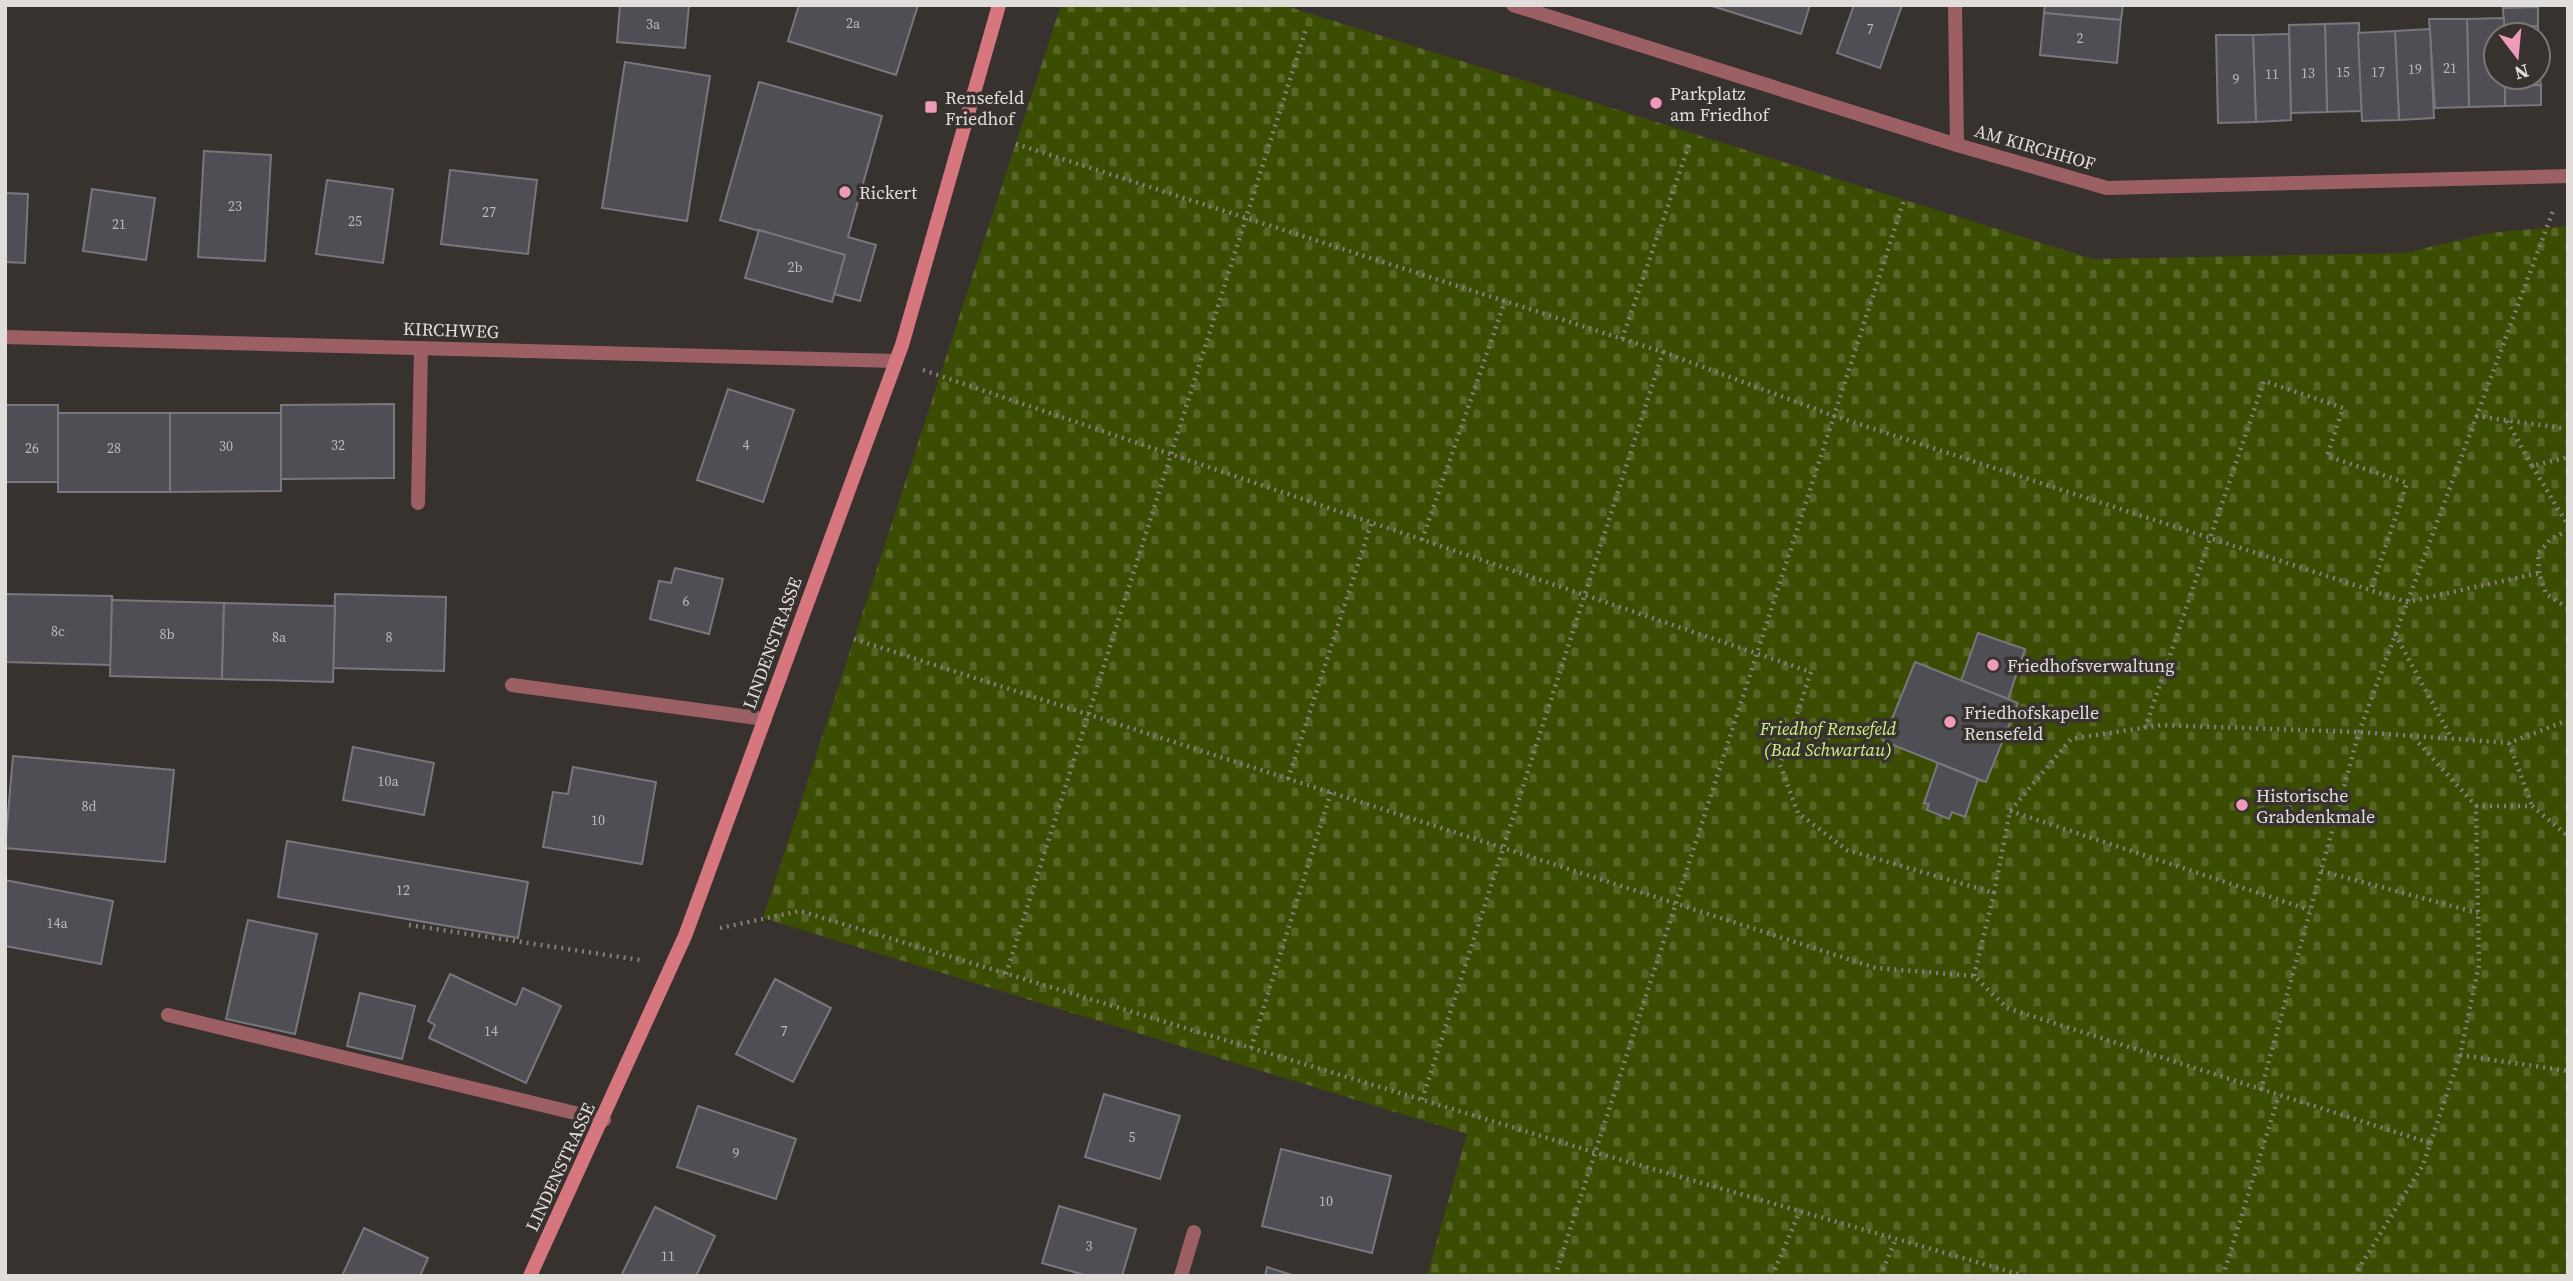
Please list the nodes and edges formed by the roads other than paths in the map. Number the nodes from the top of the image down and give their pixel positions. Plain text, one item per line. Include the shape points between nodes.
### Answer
1 (999, 5) edge
2 (1513, 5) edge
3 (1955, 5) edge
4 (1956, 145) junction
5 (2567, 176) edge
6 (5, 337) edge
7 (421, 348) junction
8 (896, 361) junction
9 (418, 503) dead end
10 (512, 685) dead end
11 (765, 719) junction
12 (168, 1015) dead end
13 (604, 1121) junction
14 (1194, 1231) dead end
15 (530, 1276) edge
16 (1181, 1276) edge

1 - 8 street, LINDENSTRASSE
2 - 4 street, AM KIRCHHOF
3 - 4 street
4 - 5 street, AM KIRCHHOF via 2107,188
6 - 7 street, KIRCHWEG
7 - 8 street, KIRCHWEG
7 - 9 street
8 - 11 street, LINDENSTRASSE
10 - 11 street
11 - 13 street, LINDENSTRASSE via 685,936
12 - 13 street
13 - 15 street, LINDENSTRASSE
14 - 16 street

